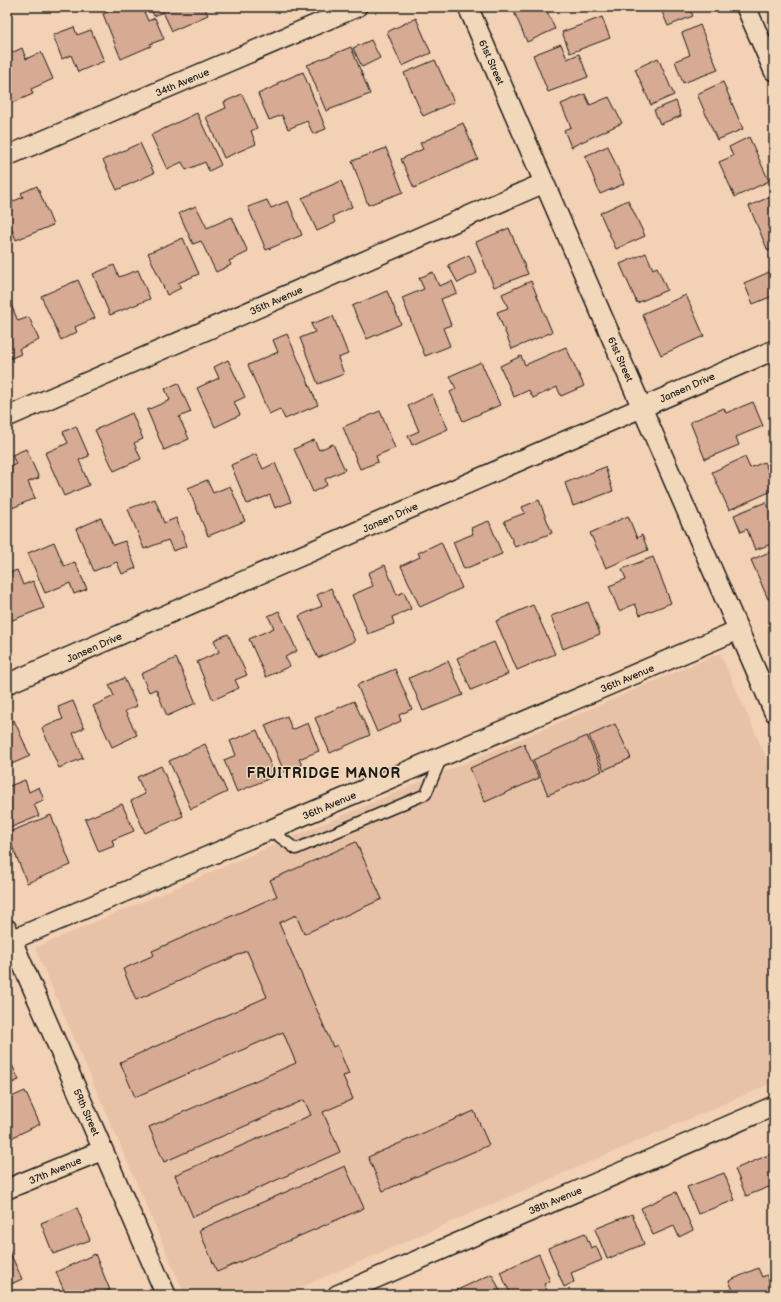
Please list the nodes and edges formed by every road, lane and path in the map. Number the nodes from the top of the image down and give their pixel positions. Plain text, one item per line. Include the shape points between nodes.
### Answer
1 (357, 7) edge
2 (468, 7) edge
3 (746, 7) edge
4 (774, 71) edge
5 (7, 156) edge
6 (544, 183) junction
7 (774, 350) edge
8 (642, 407) junction
9 (7, 417) edge
10 (738, 630) junction
11 (7, 684) edge
12 (774, 712) edge
13 (442, 757) junction
14 (270, 830) junction
15 (9, 937) edge
16 (774, 1106) edge
17 (103, 1150) junction
18 (7, 1190) edge
19 (166, 1295) edge
20 (337, 1295) edge

1 - 5 street, 34th Avenue
2 - 6 street, 61st Street
3 - 4 street
6 - 8 street, 61st Street
6 - 9 street, 35th Avenue
7 - 8 street, Jansen Drive
8 - 10 street, 61st Street
8 - 11 street, Jansen Drive
10 - 12 street, 61st Street
10 - 13 street, 36th Avenue
13 - 14 street, 36th Avenue
13 - 14 lane via 426,794 412,800 296,849
14 - 15 street, 36th Avenue
15 - 17 street, 59th Street
16 - 20 street, 38th Avenue
17 - 18 street, 37th Avenue
17 - 19 street, 59th Street

